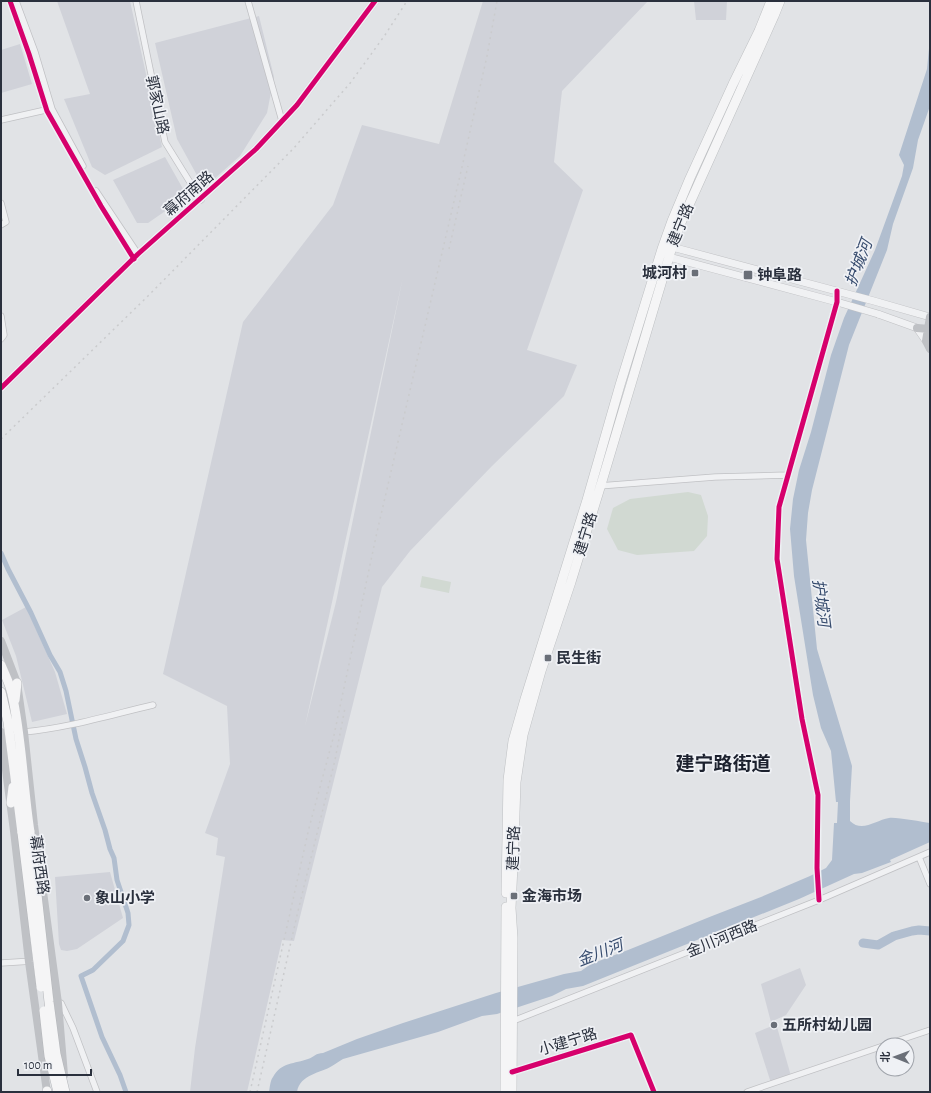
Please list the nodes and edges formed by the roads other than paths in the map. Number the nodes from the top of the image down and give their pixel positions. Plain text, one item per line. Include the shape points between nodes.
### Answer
1 (10, 1) edge
2 (16, 1) edge
3 (136, 1) edge
4 (248, 1) edge
5 (364, 1) edge
6 (771, 1) edge
7 (780, 1) edge
8 (373, 4) edge
9 (52, 109) junction
10 (1, 120) edge
11 (282, 121) junction
12 (201, 200) junction
13 (1, 203) edge
14 (1, 225) edge
15 (672, 247) junction
16 (662, 250) junction
17 (136, 256) junction
18 (669, 257) junction
19 (837, 291) junction
20 (837, 302) junction
21 (1, 316) edge
22 (930, 318) edge
23 (917, 328) junction
24 (929, 329) edge
25 (1, 339) edge
26 (926, 341) junction
27 (930, 348) edge
28 (1, 388) edge
29 (788, 475) junction
30 (601, 486) junction
31 (591, 487) junction
32 (1, 641) edge
33 (1, 665) edge
34 (17, 682) junction
35 (2, 695) edge
36 (153, 705) dead end
37 (14, 709) junction
38 (1, 732) edge
39 (24, 732) junction
40 (15, 776) junction
41 (11, 803) junction
42 (26, 809) junction
43 (34, 823) junction
44 (26, 833) junction
45 (930, 852) edge
46 (919, 856) junction
47 (930, 884) edge
48 (819, 900) junction
49 (508, 908) junction
50 (47, 926) junction
51 (25, 931) junction
52 (52, 960) junction
53 (42, 961) junction
54 (28, 962) junction
55 (1, 964) edge
56 (45, 991) junction
57 (33, 992) junction
58 (58, 1003) junction
59 (509, 1012) junction
60 (513, 1021) junction
61 (930, 1030) edge
62 (60, 1031) junction
63 (909, 1037) edge
64 (875, 1048) edge
65 (512, 1072) junction
66 (47, 1092) edge
67 (58, 1092) edge
68 (65, 1092) edge
69 (97, 1092) edge
70 (505, 1092) edge
71 (512, 1092) edge
72 (654, 1092) edge
73 (747, 1092) edge

1 - 17 street via 47,111 101,206
2 - 9 street
3 - 12 street, 郭家山路 via 165,142
4 - 11 street
5 - 8 street
6 - 16 main road, 建宁路 via 690,178
7 - 15 main road, 建宁路
8 - 11 street, 幕府南路 via 297,105
9 - 10 street
9 - 17 street via 94,187
11 - 12 street, 幕府南路 via 256,150
12 - 17 street, 幕府南路
13 - 14 street via 6,222
15 - 16 street
15 - 18 main road, 建宁路
15 - 19 street
16 - 18 street
16 - 31 main road, 建宁路
17 - 28 street, 幕府南路
18 - 20 street
18 - 30 main road, 建宁路
19 - 20 street
19 - 22 street
20 - 23 street, bridge
20 - 29 street
21 - 25 street via 4,335
22 - 24 main road
23 - 24 main road
23 - 26 street
24 - 26 main road
26 - 27 main road
29 - 30 street via 715,477
29 - 48 street via 779,507 777,559 802,719 818,795
30 - 31 street
30 - 49 main road, 建宁路 via 523,735 516,782
31 - 49 main road, 建宁路 via 514,741 508,780
32 - 34 main road, 幕府西路
33 - 37 main road, 幕府西路 via 12,693
34 - 37 main road
34 - 39 main road, 幕府西路
35 - 40 main road, 幕府西路
36 - 39 street via 83,723
37 - 42 main road, 幕府西路
38 - 41 main road, 幕府西路
39 - 43 main road, 幕府西路
40 - 41 main road
40 - 44 main road, 幕府西路
41 - 51 main road, 幕府西路
42 - 43 main road
42 - 44 main road, 幕府西路
43 - 50 main road, 幕府西路
44 - 67 main road, 幕府西路, bridge via 49,1056
44 - 68 main road, 幕府西路, bridge via 56,1054
45 - 46 street, 金川河西路
46 - 47 street
46 - 48 street, 金川河西路
48 - 60 street, 金川河西路
49 - 59 main road, 建宁路 via 513,938
50 - 51 main road via 44,932 38,935
50 - 52 main road, 幕府西路
51 - 54 main road, 幕府西路
52 - 53 street
52 - 58 main road, 幕府西路
53 - 54 street
53 - 56 main road
54 - 55 street
54 - 57 main road, 幕府西路
56 - 57 main road via 41,987
56 - 62 main road via 48,1008
57 - 66 main road, 幕府西路
58 - 62 main road, 幕府西路
58 - 69 street via 61,1003 73,1028
59 - 60 main road, 建宁路
59 - 70 main road, 建宁路
60 - 65 main road, 建宁路
61 - 63 street
62 - 68 main road, 幕府西路
64 - 73 street
65 - 71 main road, 建宁路
65 - 72 street, 小建宁路 via 632,1035

